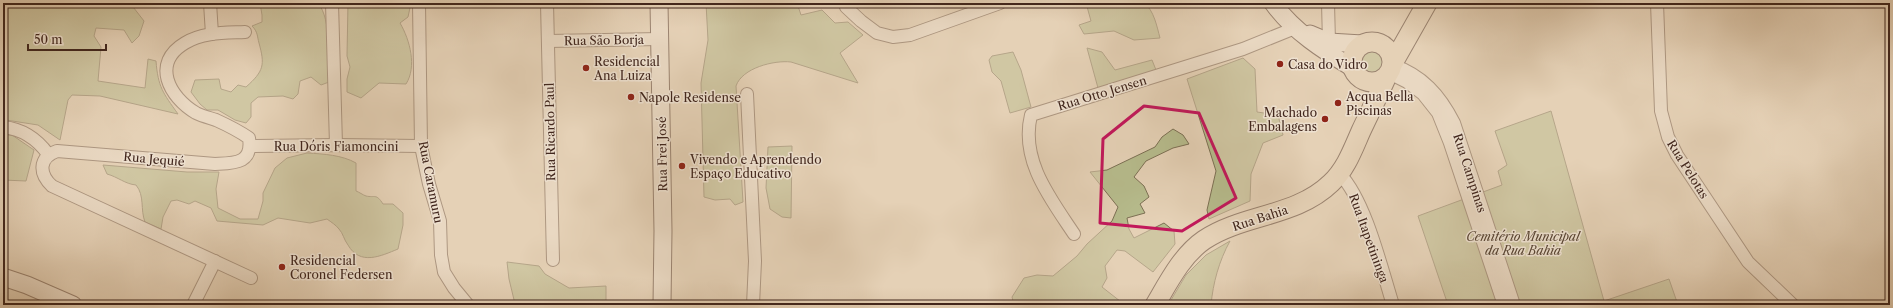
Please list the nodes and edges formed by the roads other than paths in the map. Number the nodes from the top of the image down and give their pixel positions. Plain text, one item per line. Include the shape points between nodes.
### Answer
1 (210, 3) edge
2 (332, 3) edge
3 (419, 3) edge
4 (547, 3) edge
5 (659, 3) edge
6 (845, 3) edge
7 (1000, 3) edge
8 (1273, 3) edge
9 (1328, 3) edge
10 (1426, 3) edge
11 (1657, 3) edge
12 (1416, 20) junction
13 (1295, 28) junction
14 (246, 32) dead end
15 (212, 34) junction
16 (660, 39) junction
17 (548, 41) junction
18 (1329, 42) junction
19 (1367, 43) junction
20 (1390, 69) junction
21 (1356, 73) junction
22 (747, 94) dead end
23 (3, 128) edge
24 (1362, 129) junction
25 (336, 144) junction
26 (250, 146) junction
27 (421, 146) junction
28 (48, 154) junction
29 (1340, 174) junction
30 (1074, 234) dead end
31 (553, 260) dead end
32 (215, 261) junction
33 (3, 277) edge
34 (251, 278) dead end
35 (1789, 303) edge
36 (67, 304) edge
37 (193, 305) edge
38 (468, 305) edge
39 (662, 305) edge
40 (754, 305) edge
41 (1155, 305) edge
42 (1393, 305) edge
43 (1504, 305) edge
44 (1514, 305) edge

1 - 15 street
2 - 25 street
3 - 27 street, Rua Caramuru
4 - 17 street, Rua Ricardo Paul
5 - 16 street, Rua Frei José
6 - 7 street via 846,7 877,33 893,37 910,35
8 - 13 street
9 - 18 street
10 - 12 main road, Rua Bahia
11 - 35 street, Rua Pelotas via 1661,111 1668,137 1677,155 1748,262
12 - 19 main road
12 - 20 main road, Rua Bahia
13 - 18 street
13 - 21 street
13 - 30 street, Rua Otto Jensen via 1243,49 1031,115 1029,126 1033,164 1050,198
14 - 15 street
15 - 26 street via 186,43 171,55 166,69 167,83 180,100 196,113 241,132 248,138
16 - 17 street, Rua São Borja
16 - 39 street, Rua Frei José via 664,232
17 - 31 street, Rua Ricardo Paul
18 - 19 street
19 - 20 main road via 1378,42 1387,48 1392,58
19 - 21 main road via 1355,52 1352,63
20 - 21 main road via 1382,80 1370,82
20 - 24 main road, Rua Bahia
20 - 43 street, Rua Campinas via 1423,94 1438,113 1458,165
20 - 44 street, Rua Campinas via 1413,74 1441,99 1448,110
21 - 24 main road, Rua Bahia via 1367,101
22 - 40 street via 755,261
23 - 28 street via 27,134 39,142
24 - 29 main road, Rua Bahia
25 - 26 street, Rua Dóris Fiamoncini
25 - 27 street, Rua Dóris Fiamoncini
26 - 28 street, Rua Jequié via 246,157 238,162 215,164 57,151
27 - 38 street, Rua Caramuru via 440,221 444,272
28 - 32 street via 43,160 43,170 45,179 52,186
29 - 41 main road, Rua Bahia via 1325,189 1297,206 1226,229 1205,240 1190,252
29 - 42 street, Rua Itapetininga via 1358,202
32 - 34 street
32 - 37 street
33 - 36 street

